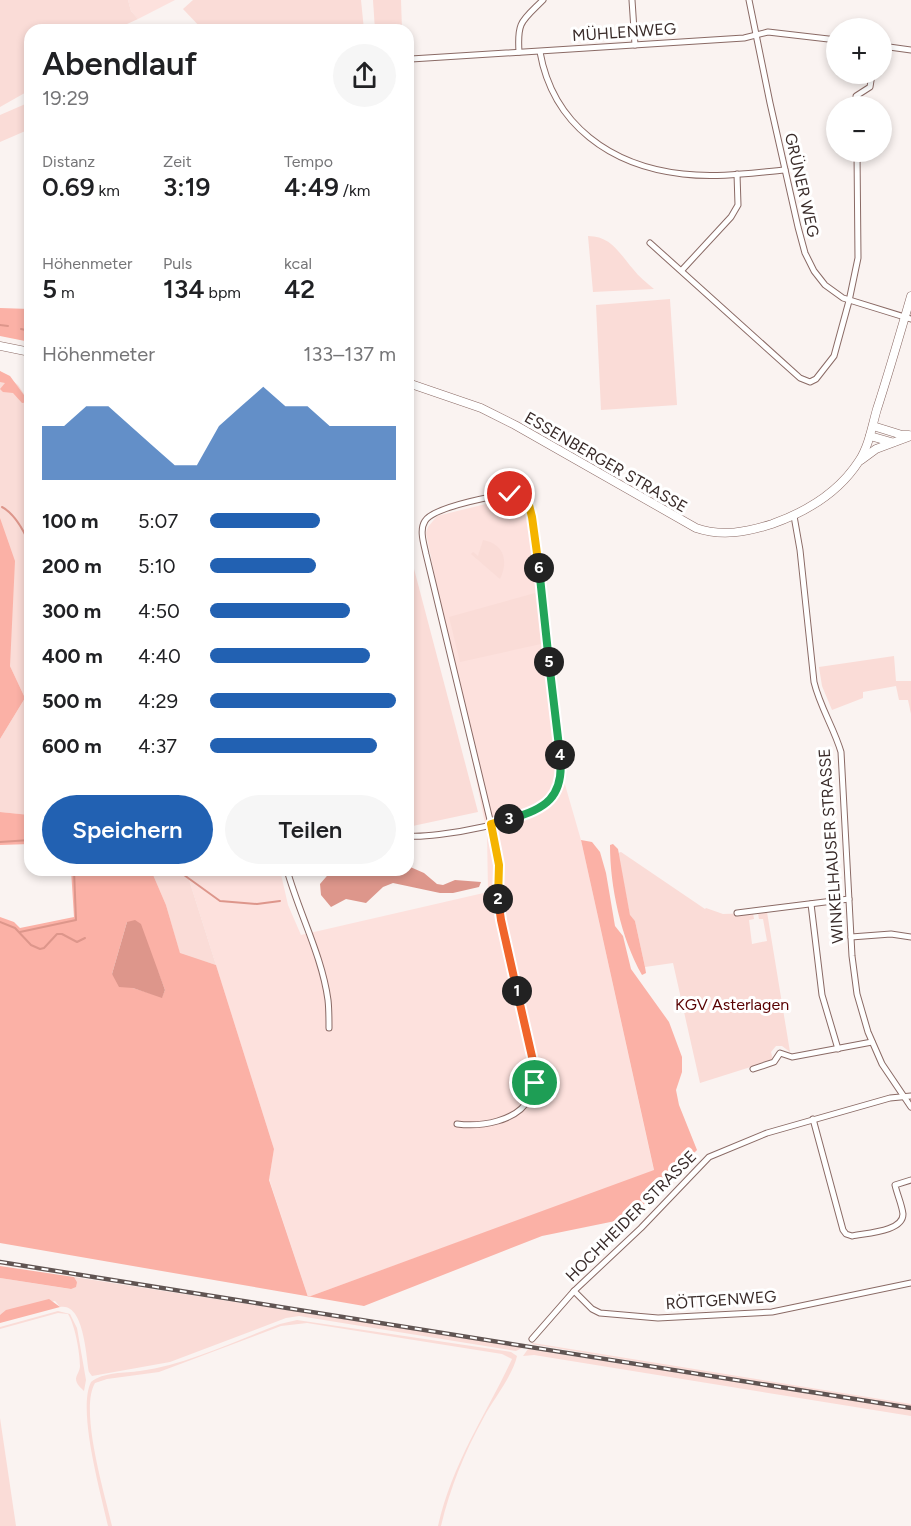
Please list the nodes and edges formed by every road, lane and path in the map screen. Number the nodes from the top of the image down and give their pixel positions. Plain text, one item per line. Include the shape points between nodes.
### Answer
1 (543, 0) edge
2 (632, 0) edge
3 (749, 0) edge
4 (756, 35) junction
5 (826, 39) edge
6 (635, 45) junction
7 (892, 47) edge
8 (911, 50) edge
9 (519, 52) junction
10 (540, 52) junction
11 (414, 59) edge
12 (870, 84) edge
13 (856, 96) edge
14 (857, 162) edge
15 (785, 170) junction
16 (737, 174) junction
17 (650, 243) dead end
18 (682, 270) junction
19 (911, 296) edge
20 (849, 301) junction
21 (908, 318) edge
22 (0, 346) edge
23 (24, 351) edge
24 (414, 385) edge
25 (873, 426) junction
26 (870, 436) junction
27 (911, 436) edge
28 (892, 442) junction
29 (859, 460) junction
30 (794, 516) junction
31 (491, 824) junction
32 (414, 837) edge
33 (289, 876) edge
34 (849, 899) junction
35 (811, 903) junction
36 (737, 913) dead end
37 (851, 937) junction
38 (911, 937) edge
39 (329, 1028) dead end
40 (872, 1042) junction
41 (838, 1048) junction
42 (753, 1069) dead end
43 (908, 1096) edge
44 (911, 1107) edge
45 (813, 1119) junction
46 (456, 1124) dead end
47 (911, 1180) edge
48 (911, 1282) edge
49 (574, 1291) junction
50 (532, 1339) dead end

1 - 9 street via 519,27
2 - 6 street
3 - 4 street, GRÜNER WEG
4 - 5 street, MÜHLENWEG via 768,32
4 - 6 street, MÜHLENWEG
4 - 15 street, GRÜNER WEG
6 - 10 street, MÜHLENWEG
7 - 8 street
9 - 10 street, MÜHLENWEG
9 - 11 street, MÜHLENWEG
10 - 16 street via 558,102 573,123 593,140 630,159 666,171
12 - 13 street
14 - 20 street via 858,258
15 - 16 street
15 - 20 street, GRÜNER WEG via 805,253 825,285
16 - 18 street via 738,205
17 - 18 street
18 - 20 street via 810,382 834,356
19 - 21 main road
20 - 21 street, GRÜNER WEG
21 - 25 main road
22 - 23 main road
24 - 30 main road, ESSENBERGER STRASSE via 481,408 515,425 696,528 731,533
25 - 26 main road
25 - 27 main road
26 - 28 main road
26 - 29 main road
27 - 28 main road
28 - 29 main road
29 - 30 main road, ESSENBERGER STRASSE via 825,496
30 - 34 street, WINKELHAUSER STRASSE via 814,682 841,752
31 - 31 street via 424,544 423,526 438,511 519,494 529,505 532,517 561,761 560,780 546,805
31 - 32 street
31 - 46 street via 499,865 501,920 536,1074 529,1100 513,1114 480,1125
33 - 39 street via 328,999
34 - 35 street
34 - 37 street, WINKELHAUSER STRASSE
35 - 36 street
35 - 41 street via 822,995
37 - 38 street via 891,933
37 - 40 street, WINKELHAUSER STRASSE via 857,994
40 - 41 street
40 - 43 street, WINKELHAUSER STRASSE via 888,1075
41 - 42 street via 792,1057 780,1053 774,1062
43 - 44 street, WINKELHAUSER STRASSE
43 - 45 street, HOCHHEIDER STRASSE
45 - 47 street via 846,1234 852,1236 897,1225 903,1214 894,1185
45 - 49 street, HOCHHEIDER STRASSE via 710,1157
48 - 49 street, RÖTTGENWEG via 772,1312 658,1318 600,1313
49 - 50 street, HOCHHEIDER STRASSE

